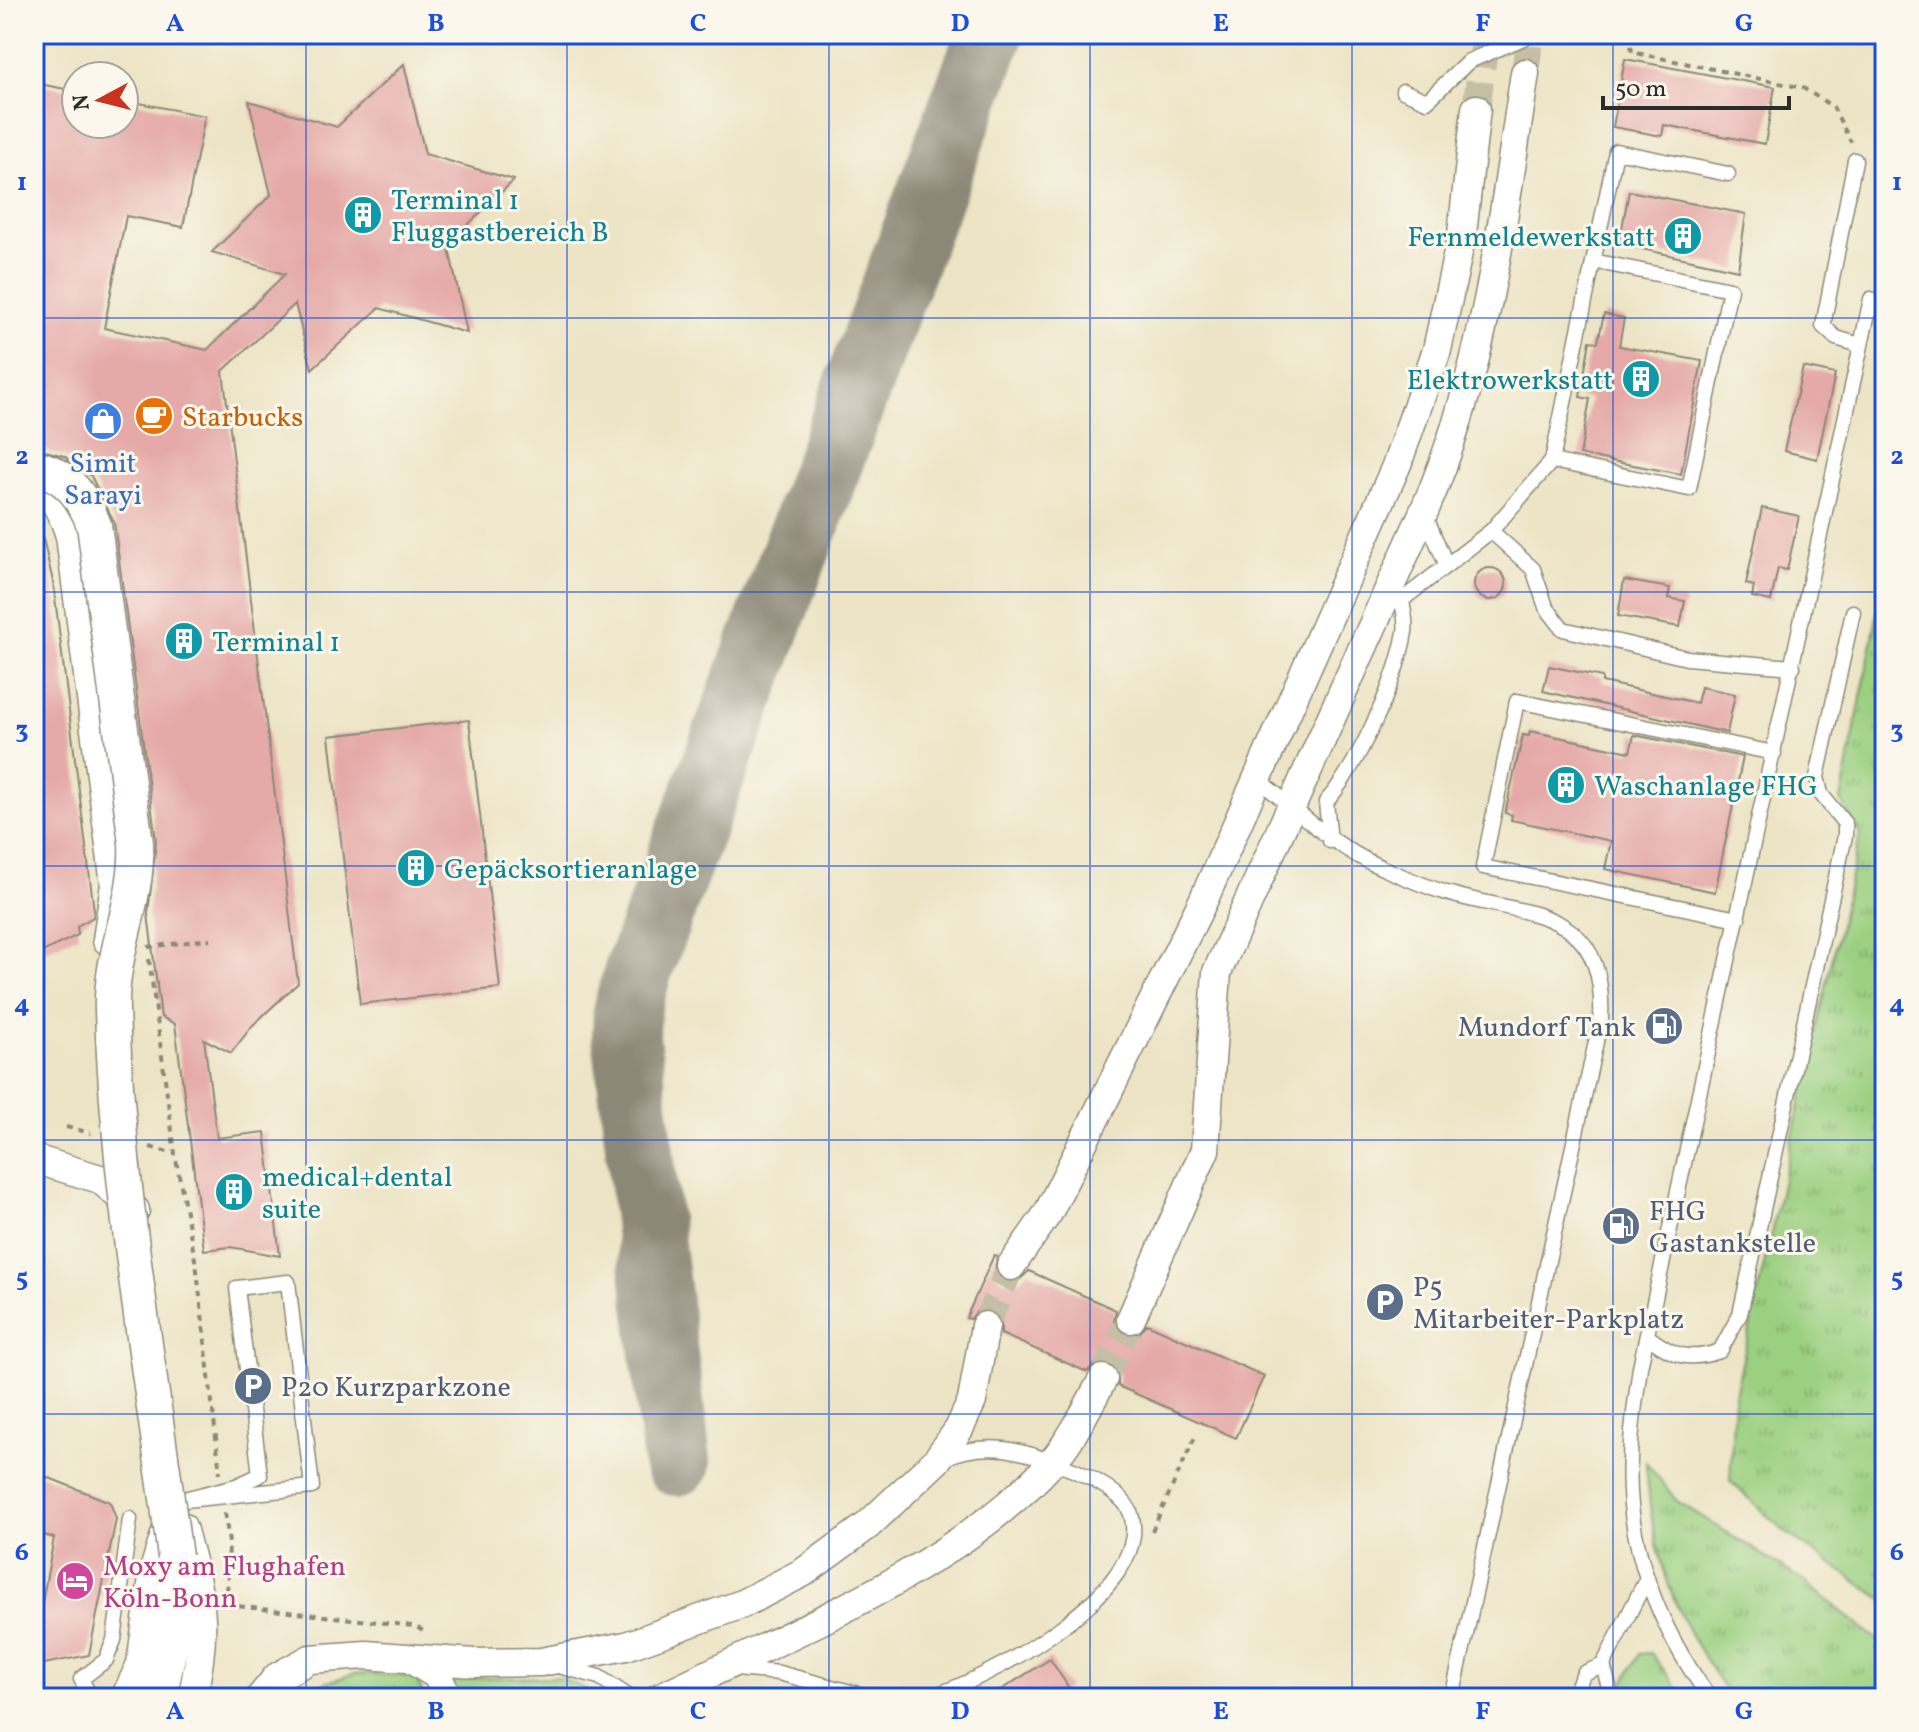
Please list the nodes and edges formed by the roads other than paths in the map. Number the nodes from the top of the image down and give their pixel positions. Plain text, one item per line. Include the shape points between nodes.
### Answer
1 (1533, 34) edge
2 (1525, 73) tunnel mouth
3 (1403, 91) dead end
4 (1476, 109) tunnel mouth
5 (1855, 160) road end
6 (1728, 174) dead end
7 (1593, 261) junction
8 (1871, 299) dead end
9 (1860, 345) junction
10 (1552, 461) junction
11 (34, 467) edge
12 (34, 484) edge
13 (34, 499) edge
14 (1425, 509) junction
15 (1491, 531) junction
16 (70, 536) junction
17 (1446, 564) junction
18 (1853, 612) dead end
19 (1793, 667) junction
20 (1774, 753) junction
21 (1258, 780) junction
22 (1292, 805) junction
23 (1330, 841) junction
24 (1738, 919) junction
25 (34, 1159) edge
26 (141, 1216) junction
27 (1011, 1266) tunnel mouth
28 (1131, 1319) tunnel mouth
29 (985, 1326) tunnel mouth
30 (1647, 1336) junction
31 (1103, 1379) tunnel mouth
32 (936, 1461) junction
33 (1053, 1461) junction
34 (223, 1494) junction
35 (176, 1501) junction
36 (130, 1519) dead end
37 (1647, 1578) junction
38 (325, 1656) junction
39 (409, 1659) junction
40 (541, 1662) junction
41 (1603, 1665) junction
42 (720, 1670) junction
43 (91, 1698) edge
44 (125, 1698) edge
45 (159, 1698) edge
46 (192, 1698) edge
47 (260, 1698) edge
48 (284, 1698) edge
49 (448, 1698) edge
50 (631, 1698) edge
51 (659, 1698) edge
52 (873, 1698) edge
53 (925, 1698) edge
54 (1452, 1698) edge
55 (1572, 1698) edge
56 (1603, 1698) edge
57 (1710, 1698) edge

1 - 3 lane via 1469,61 1427,101
2 - 14 street via 1476,357
4 - 21 street via 1462,234 1437,350 1397,464
5 - 9 lane via 1823,326 1836,338
6 - 7 lane via 1616,151
7 - 10 lane
7 - 10 lane via 1730,289 1727,304 1689,489
8 - 9 lane
9 - 19 lane
10 - 15 lane
11 - 45 street, bridge via 49,470 75,490 94,525 136,843 135,885 119,939 111,1004 121,1152 177,1581 171,1650
12 - 16 street via 45,489
13 - 16 street
14 - 17 lane
14 - 22 street
15 - 17 lane
15 - 19 lane via 1533,569 1546,607 1563,629 1687,658
16 - 26 street via 115,884 99,992
17 - 23 lane via 1402,600 1406,628 1396,667 1347,779 1326,802
18 - 30 lane via 1817,777 1821,794 1845,824 1845,836 1740,1314 1720,1351 1697,1359 1671,1355
19 - 20 lane
20 - 24 lane
20 - 24 lane via 1517,701 1483,867
21 - 22 lane
21 - 27 street via 1106,1101 1048,1213
22 - 23 lane
22 - 28 street via 1217,972 1205,1150
23 - 54 lane via 1449,894 1543,914 1564,925 1596,966 1602,992 1601,1019
24 - 30 lane
25 - 26 street via 100,1179
26 - 35 street
29 - 32 street via 972,1401
30 - 37 lane via 1629,1461 1635,1529
31 - 33 street
32 - 33 lane via 961,1451 1003,1449
32 - 40 street via 867,1526 804,1572 742,1604 626,1646
33 - 42 street via 953,1543 801,1633
33 - 53 lane via 1116,1493 1131,1514 1128,1553 1115,1578 1094,1601 1046,1636 952,1691
34 - 34 lane via 312,1487 288,1282 237,1288 260,1475
34 - 35 lane
35 - 44 street via 154,1570 141,1664
35 - 46 street via 203,1612 202,1656
36 - 43 lane via 114,1640 106,1660 81,1679
37 - 41 lane
37 - 57 lane via 1679,1656
38 - 39 street
38 - 47 street via 288,1669
38 - 48 street
39 - 40 street
39 - 49 street via 437,1675
40 - 50 lane via 599,1677
41 - 55 lane via 1584,1673
41 - 56 lane via 1609,1687
42 - 51 street
42 - 52 lane via 779,1673

